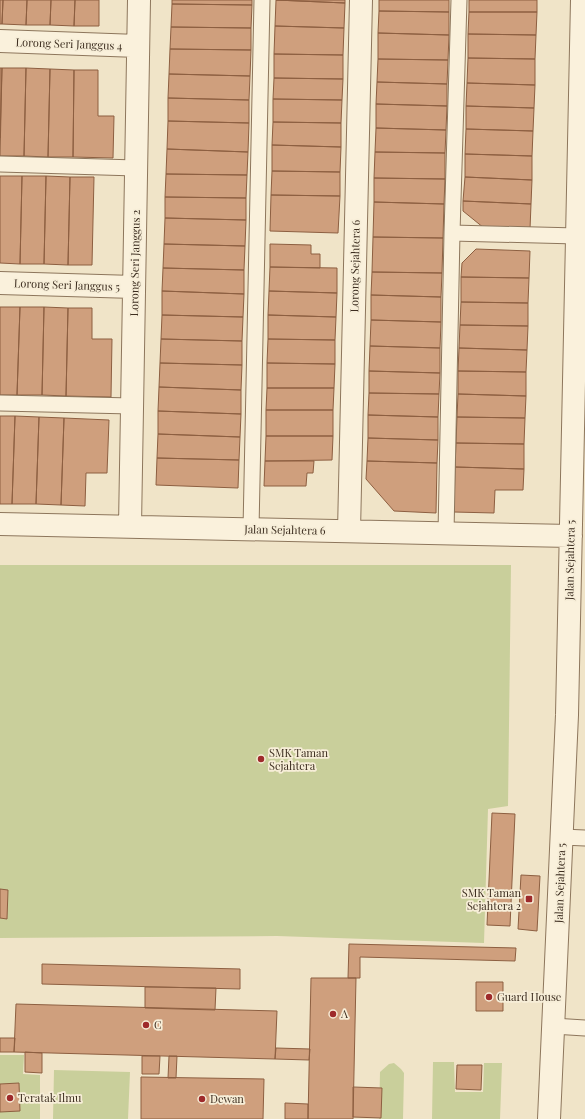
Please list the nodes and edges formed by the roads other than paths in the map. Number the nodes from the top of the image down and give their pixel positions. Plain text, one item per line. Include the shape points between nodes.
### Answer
1 (139, 0) edge
2 (262, 0) edge
3 (361, 0) edge
4 (459, 0) edge
5 (583, 14) edge
6 (0, 41) edge
7 (138, 46) junction
8 (582, 114) edge
9 (0, 164) edge
10 (136, 168) junction
11 (581, 213) edge
12 (452, 233) junction
13 (577, 236) junction
14 (0, 283) edge
15 (134, 287) junction
16 (0, 403) edge
17 (132, 406) junction
18 (579, 443) edge
19 (0, 524) edge
20 (130, 526) junction
21 (251, 529) junction
22 (349, 531) junction
23 (446, 533) junction
24 (571, 536) junction
25 (576, 715) edge
26 (562, 837) junction
27 (585, 838) edge
28 (553, 1026) junction
29 (585, 1028) edge
30 (549, 1119) edge

1 - 7 street, Lorong Seri Janggus 2
2 - 21 lane
3 - 22 street, Lorong Sejahtera 6
4 - 12 lane
5 - 8 street, Jalan Sejahtera 5
6 - 7 street, Lorong Seri Janggus 4
7 - 10 street, Lorong Seri Janggus 2
8 - 11 street, Jalan Sejahtera 5
9 - 10 lane
10 - 15 street, Lorong Seri Janggus 2
11 - 13 street, Jalan Sejahtera 5
12 - 13 lane
12 - 23 lane
13 - 18 street, Jalan Sejahtera 5
14 - 15 street, Lorong Seri Janggus 5
15 - 17 street, Lorong Seri Janggus 2
16 - 17 lane
17 - 20 street, Lorong Seri Janggus 2
18 - 24 street, Jalan Sejahtera 5
19 - 20 street, Jalan Sejahtera 6
20 - 21 street, Jalan Sejahtera 6
21 - 22 street, Jalan Sejahtera 6
22 - 23 street, Jalan Sejahtera 6
23 - 24 street, Jalan Sejahtera 6
24 - 25 street, Jalan Sejahtera 5
25 - 26 street, Jalan Sejahtera 5
26 - 27 lane
26 - 28 street, Jalan Sejahtera 5
28 - 29 lane
28 - 30 street, Jalan Sejahtera 5

